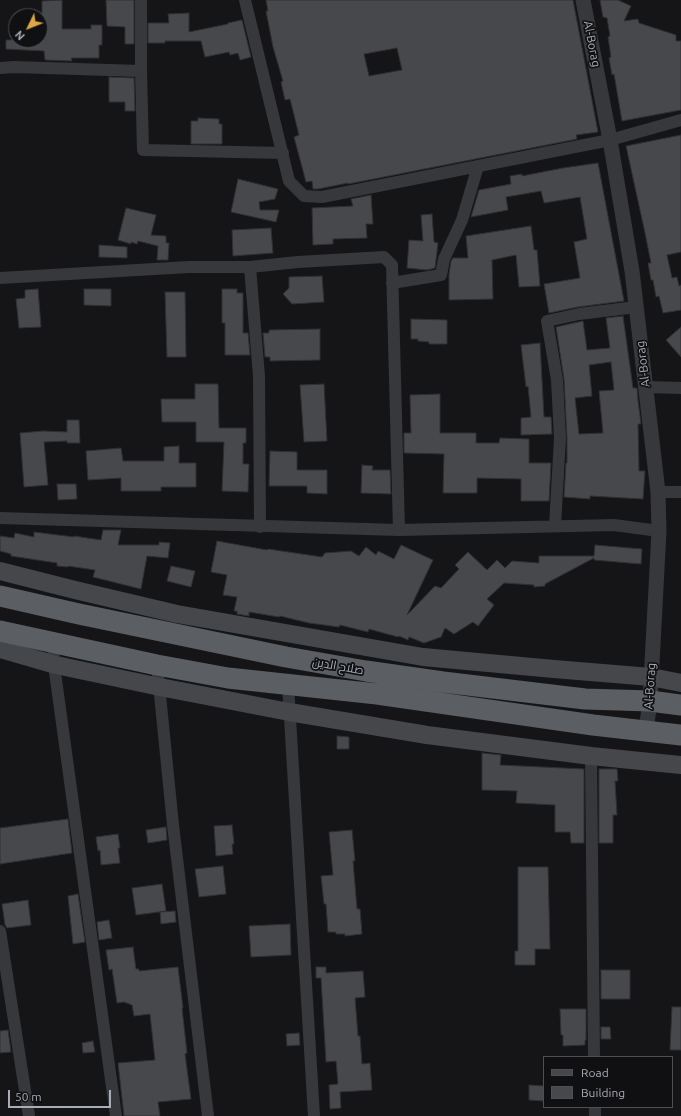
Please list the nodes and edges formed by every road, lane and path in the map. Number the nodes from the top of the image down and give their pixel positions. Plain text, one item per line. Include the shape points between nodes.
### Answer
1 (141, 0) edge
2 (246, 0) edge
3 (583, 0) edge
4 (0, 68) edge
5 (141, 71) junction
6 (681, 120) edge
7 (610, 140) junction
8 (283, 153) junction
9 (478, 166) junction
10 (250, 267) junction
11 (0, 278) edge
12 (392, 283) junction
13 (636, 307) junction
14 (646, 387) junction
15 (681, 388) edge
16 (658, 492) junction
17 (681, 492) edge
18 (0, 518) edge
19 (555, 526) junction
20 (260, 527) junction
21 (399, 530) junction
22 (659, 531) junction
23 (0, 571) edge
24 (0, 596) edge
25 (0, 631) edge
26 (54, 642) junction
27 (0, 649) edge
28 (54, 665) junction
29 (157, 666) junction
30 (651, 677) junction
31 (681, 683) edge
32 (288, 685) junction
33 (160, 687) junction
34 (650, 700) junction
35 (681, 705) edge
36 (289, 712) junction
37 (646, 731) junction
38 (681, 735) edge
39 (591, 756) junction
40 (681, 765) edge
41 (0, 931) edge
42 (594, 1056) edge
43 (29, 1116) edge
44 (116, 1116) edge
45 (208, 1116) edge
46 (314, 1116) edge

1 - 5 street
2 - 8 street
3 - 7 street, Al-Borag
4 - 5 street
5 - 8 street via 143,150
6 - 7 street
7 - 9 street
7 - 13 street, Al-Borag
8 - 9 street via 289,181 304,196 322,197
9 - 12 street via 462,220 444,259 441,275
10 - 11 street via 189,267
10 - 12 street via 384,257 392,265
10 - 20 street via 259,376
12 - 21 street
13 - 14 street, Al-Borag
13 - 19 street via 547,321 557,380 560,438
14 - 15 street
14 - 16 street, Al-Borag
16 - 17 street
16 - 22 street, Al-Borag
18 - 20 street
19 - 21 street
19 - 22 street via 614,525
20 - 21 street
22 - 30 street, Al-Borag
23 - 30 main road via 177,614 423,657
24 - 34 highway, صلاح الدين via 366,672 585,699
25 - 26 highway, صلاح الدين
26 - 28 street
26 - 29 highway, صلاح الدين
27 - 28 main road
28 - 33 main road
28 - 44 street
29 - 32 highway, صلاح الدين
29 - 33 street
30 - 31 main road
30 - 34 street, Al-Borag
32 - 36 street
32 - 37 highway, صلاح الدين via 377,694
33 - 36 main road
33 - 45 street via 173,825
34 - 35 highway, صلاح الدين
34 - 37 street, Al-Borag
36 - 39 main road via 427,735
36 - 46 street
37 - 38 highway, صلاح الدين
39 - 40 main road
39 - 42 street
41 - 43 street

